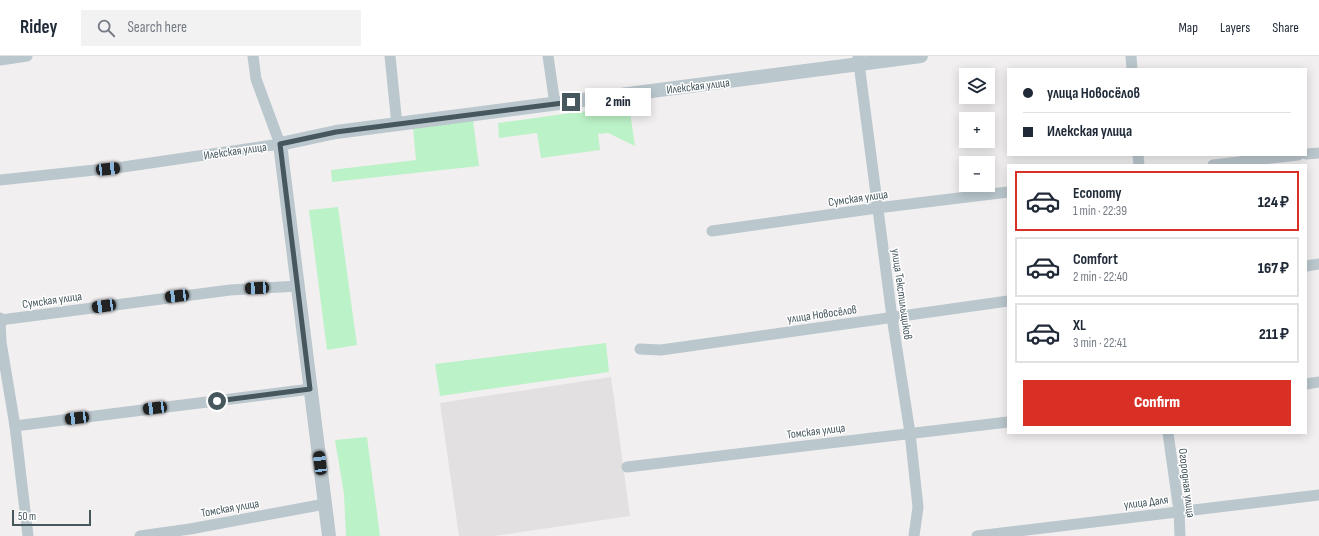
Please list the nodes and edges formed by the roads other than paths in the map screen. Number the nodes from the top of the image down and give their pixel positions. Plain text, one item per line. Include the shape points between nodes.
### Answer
1 (27, 56) edge
2 (253, 56) edge
3 (390, 56) edge
4 (548, 56) edge
5 (921, 56) edge
6 (1131, 56) edge
7 (0, 60) edge
8 (858, 60) edge
9 (1132, 68) edge
10 (555, 104) junction
11 (396, 124) junction
12 (280, 144) junction
13 (1319, 152) edge
14 (1307, 154) edge
15 (1290, 156) edge
16 (1222, 164) edge
17 (0, 180) edge
18 (1007, 192) edge
19 (877, 208) junction
20 (712, 231) dead end
21 (1319, 264) edge
22 (1307, 266) edge
23 (298, 286) junction
24 (1007, 301) edge
25 (892, 317) junction
26 (0, 319) edge
27 (640, 349) dead end
28 (1319, 382) edge
29 (1307, 384) edge
30 (310, 389) junction
31 (1007, 422) edge
32 (15, 426) junction
33 (910, 433) junction
34 (1168, 434) edge
35 (627, 467) dead end
36 (1319, 495) edge
37 (325, 504) junction
38 (1179, 511) junction
39 (28, 536) edge
40 (140, 536) edge
41 (328, 536) edge
42 (914, 536) edge
43 (977, 536) edge
44 (1180, 536) edge

1 - 7 street
2 - 12 street via 256,79
3 - 11 street
4 - 10 street
5 - 8 street, Илекская улица
6 - 9 street
8 - 10 street, Илекская улица via 765,77
8 - 19 street, улица Текстильщиков
10 - 11 street, Илекская улица
11 - 12 street, Илекская улица via 336,132
12 - 17 street, Илекская улица via 123,167
12 - 23 street
13 - 14 street
15 - 16 street
18 - 19 street, Сумская улица
19 - 20 street, Сумская улица
19 - 25 street, улица Текстильщиков
21 - 22 street
23 - 26 street, Сумская улица via 230,290
23 - 30 street
24 - 25 street, улица Новосёлов
25 - 27 street, улица Новосёлов via 661,350
25 - 33 street, улица Текстильщиков
26 - 32 street via 0,342
28 - 29 street
30 - 32 street
30 - 37 street
31 - 33 street, Томская улица
32 - 39 street
33 - 35 street, Томская улица
33 - 42 street, улица Текстильщиков via 918,507
34 - 38 street, Огородная улица
36 - 38 street, улица Даля
37 - 40 street, Томская улица
37 - 41 street
38 - 43 street, улица Даля
38 - 44 street, Огородная улица

